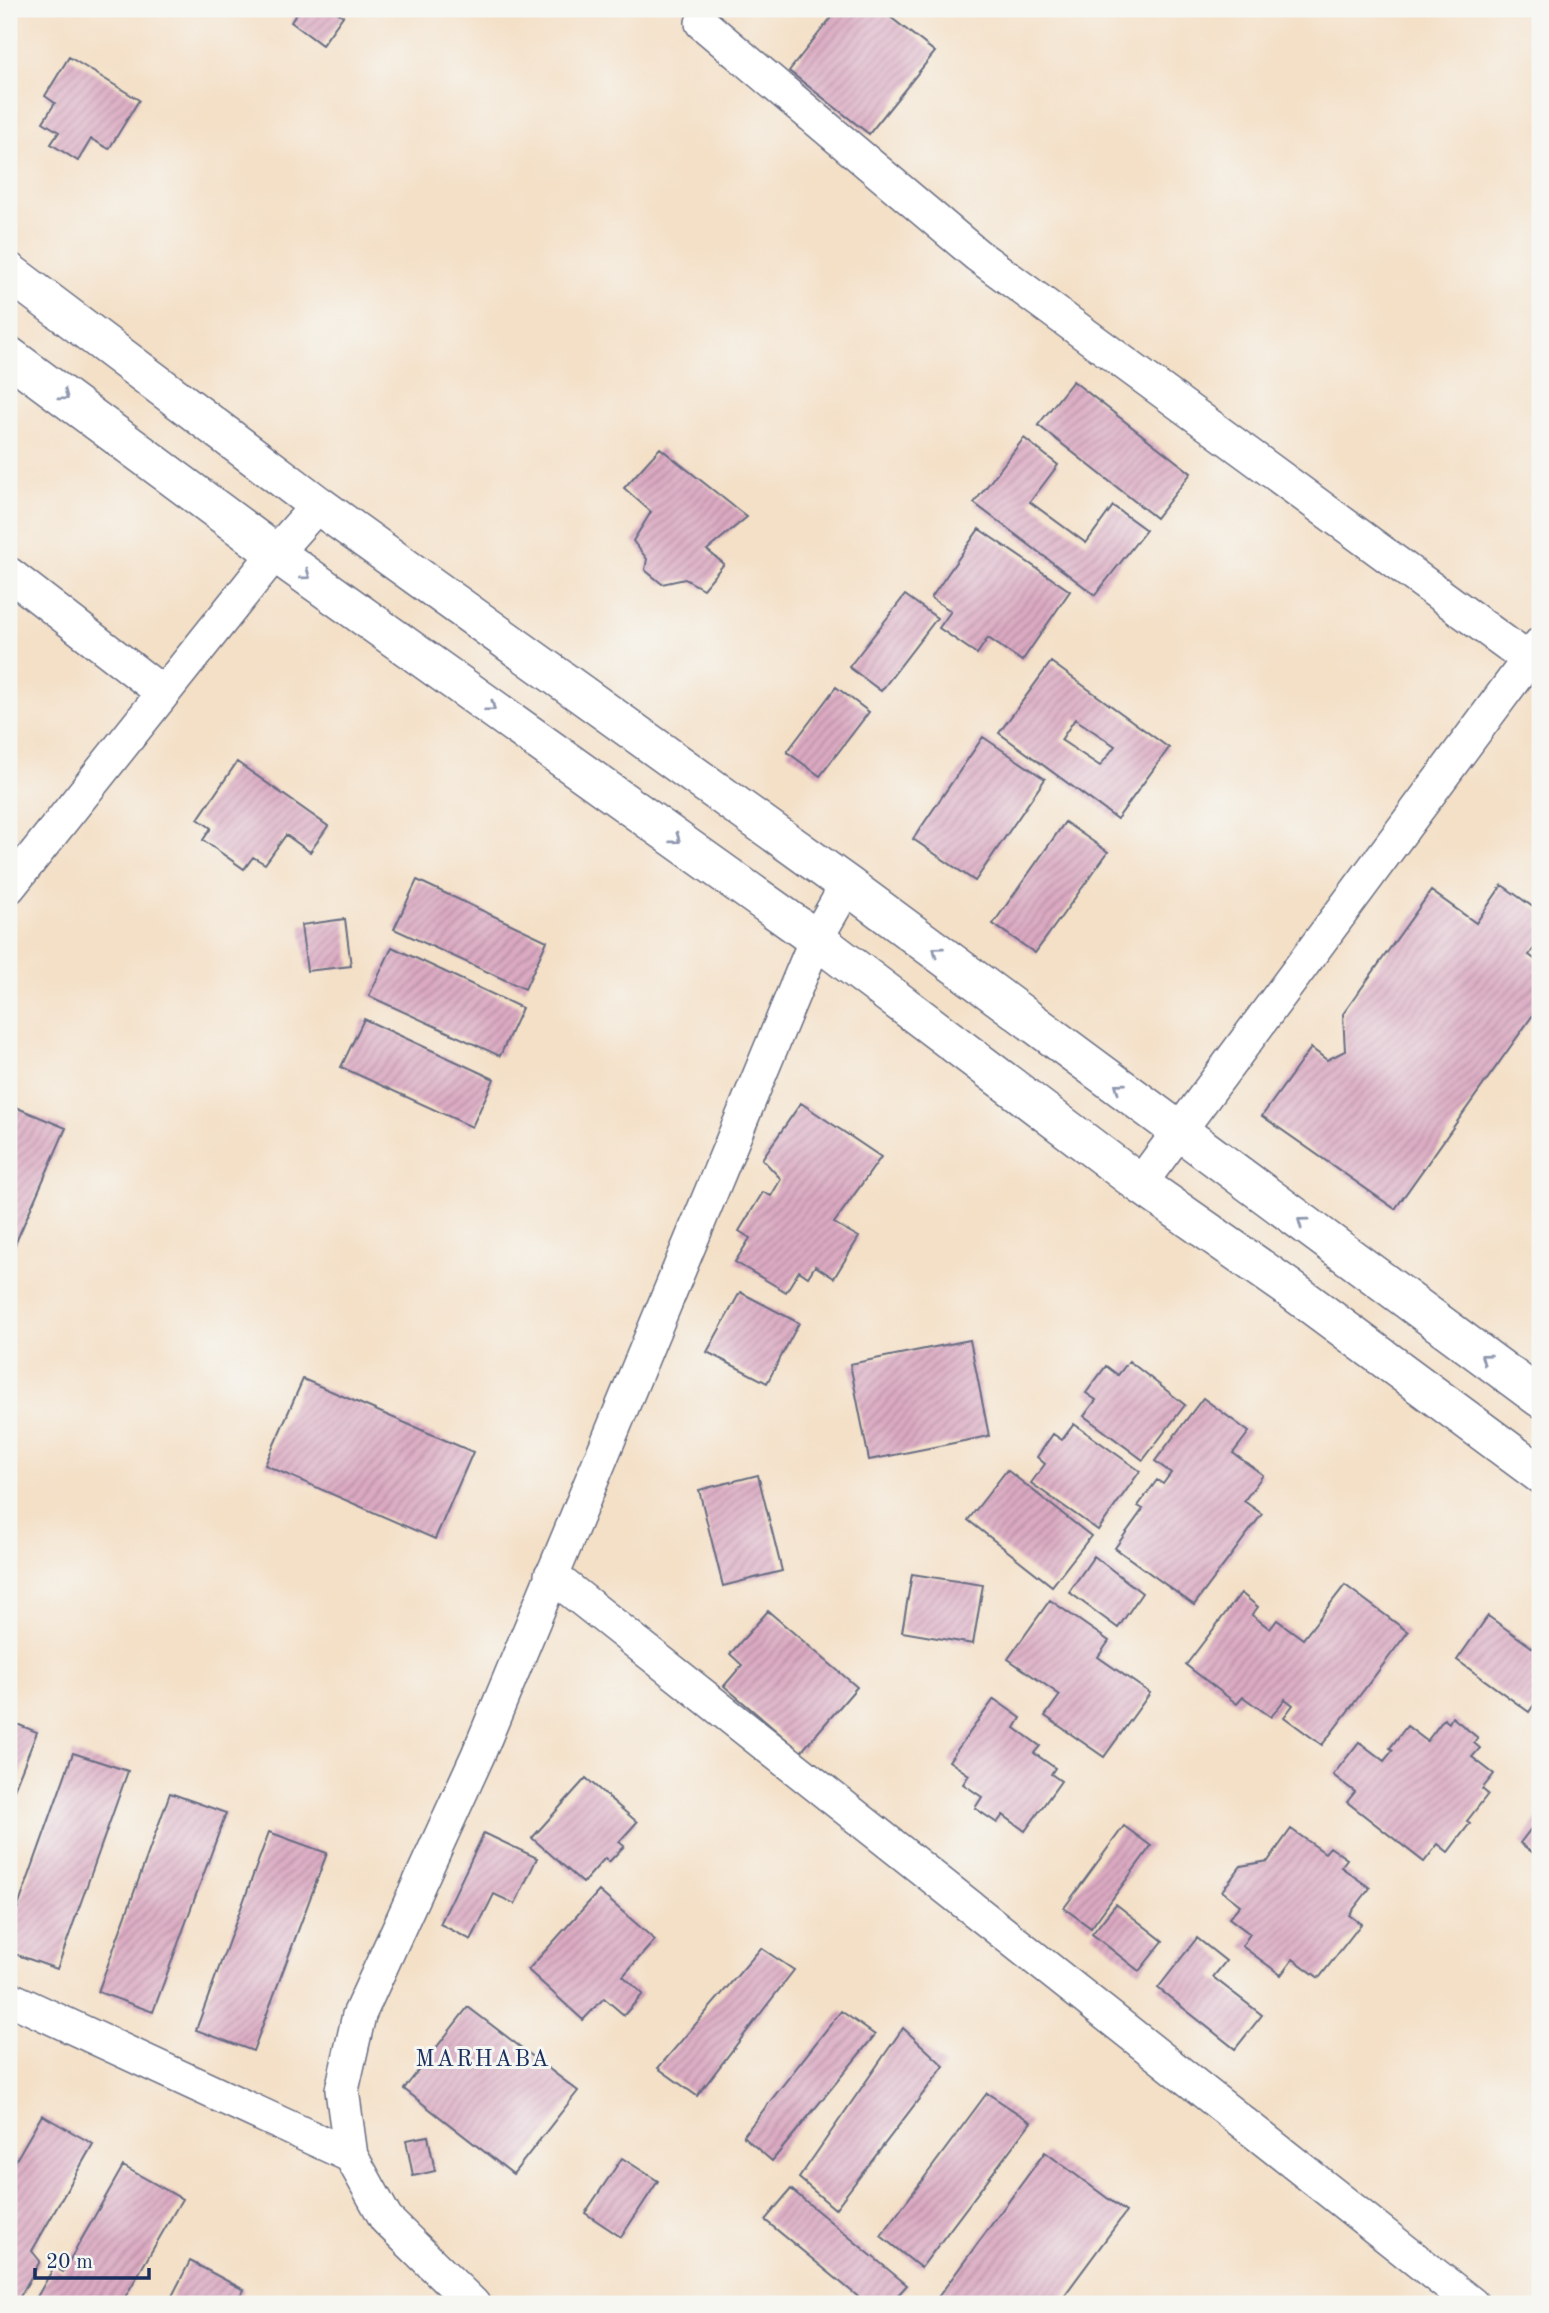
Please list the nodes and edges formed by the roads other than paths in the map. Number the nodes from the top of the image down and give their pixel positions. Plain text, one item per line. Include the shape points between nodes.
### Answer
1 (699, 13) edge
2 (9, 272) edge
3 (9, 355) edge
4 (318, 505) junction
5 (275, 553) junction
6 (9, 574) edge
7 (1536, 657) edge
8 (163, 693) junction
9 (847, 885) junction
10 (9, 887) edge
11 (816, 939) junction
12 (1180, 1132) junction
13 (1140, 1184) junction
14 (1540, 1398) edge
15 (1540, 1474) edge
16 (551, 1575) junction
17 (9, 1998) edge
18 (351, 2156) junction
19 (473, 2304) edge
20 (1472, 2304) edge

1 - 7 street via 977,255
2 - 4 street
3 -> 5 street
4 - 5 street
4 - 9 street
5 - 8 street
5 -> 11 street
6 - 8 street
7 - 12 street
8 - 10 street
9 - 11 street
12 -> 9 street
11 - 13 street
11 - 16 street
12 - 13 street
14 -> 12 street
13 - 15 street
16 - 18 street via 478,1755 359,2015 342,2090
16 - 20 street
17 - 18 street
18 - 19 street via 386,2220

